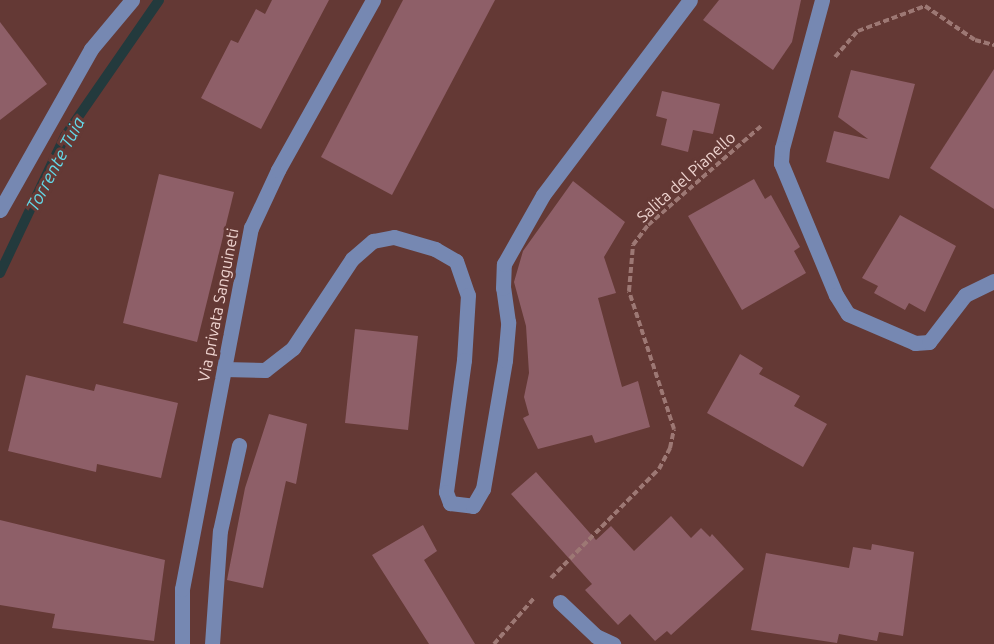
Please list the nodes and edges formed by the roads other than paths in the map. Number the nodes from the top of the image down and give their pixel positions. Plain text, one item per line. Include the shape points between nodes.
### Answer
1 (132, 0) edge
2 (373, 0) edge
3 (690, 0) edge
4 (822, 0) edge
5 (0, 210) edge
6 (994, 281) edge
7 (224, 369) junction
8 (239, 445) dead end
9 (560, 602) dead end
10 (180, 642) edge
11 (212, 644) edge
12 (613, 644) edge

1 - 5 street via 91,49
2 - 7 street, Via privata Sanguineti via 278,170 251,228
3 - 7 street via 543,195 504,264 502,288 508,322 505,360 483,489 473,506 450,503 446,492 464,360 468,295 456,261 435,249 394,237 373,241 352,259 293,348 265,370
4 - 6 street via 781,163 836,295 848,314 915,343 929,342 965,295
7 - 10 street, Via privata Sanguineti via 182,589
8 - 11 street via 220,531
9 - 12 street via 596,636

